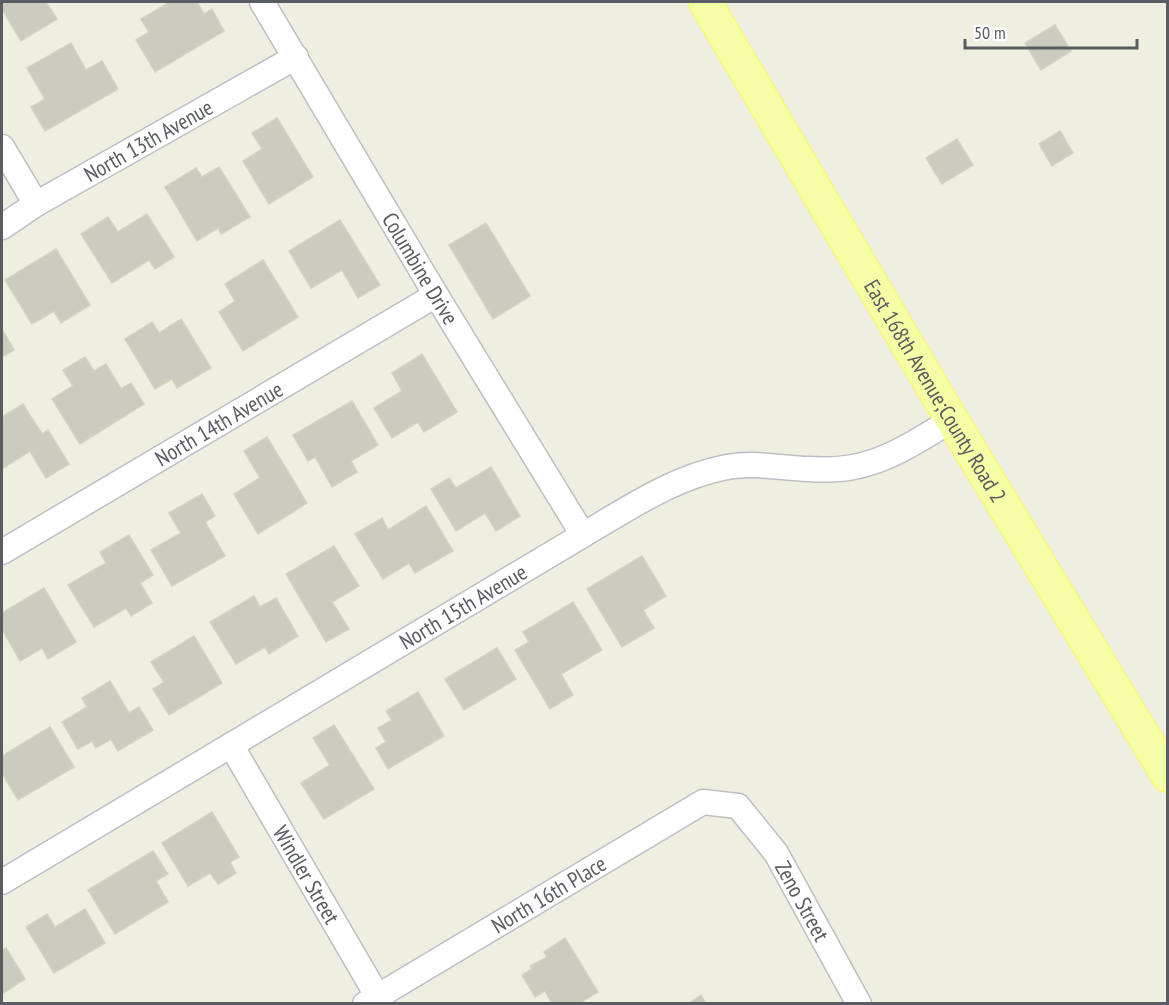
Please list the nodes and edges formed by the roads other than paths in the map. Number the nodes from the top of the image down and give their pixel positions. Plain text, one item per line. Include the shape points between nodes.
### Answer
1 (262, 2) edge
2 (705, 2) edge
3 (296, 57) junction
4 (2, 147) edge
5 (36, 204) junction
6 (2, 227) edge
7 (436, 295) junction
8 (952, 420) junction
9 (583, 535) junction
10 (2, 552) edge
11 (231, 745) junction
12 (1167, 776) edge
13 (738, 806) joint
14 (2, 882) edge
15 (375, 1001) edge
16 (859, 1004) edge

1 - 3 street, Columbine Drive
2 - 8 main road, East 168th Avenue;County Road 2
3 - 5 street, North 13th Avenue
3 - 7 street, Columbine Drive
4 - 5 street
5 - 6 street, North 13th Avenue
7 - 9 street, Columbine Drive
7 - 10 street, North 14th Avenue
8 - 9 street, North 15th Avenue via 905,447 859,466 809,469 752,465 683,479
8 - 12 main road, East 168th Avenue;County Road 2
9 - 11 street, North 15th Avenue
11 - 14 street, North 15th Avenue
11 - 15 street, Windler Street
13 - 15 street, North 16th Place via 703,802
13 - 16 street, Zeno Street via 776,853

